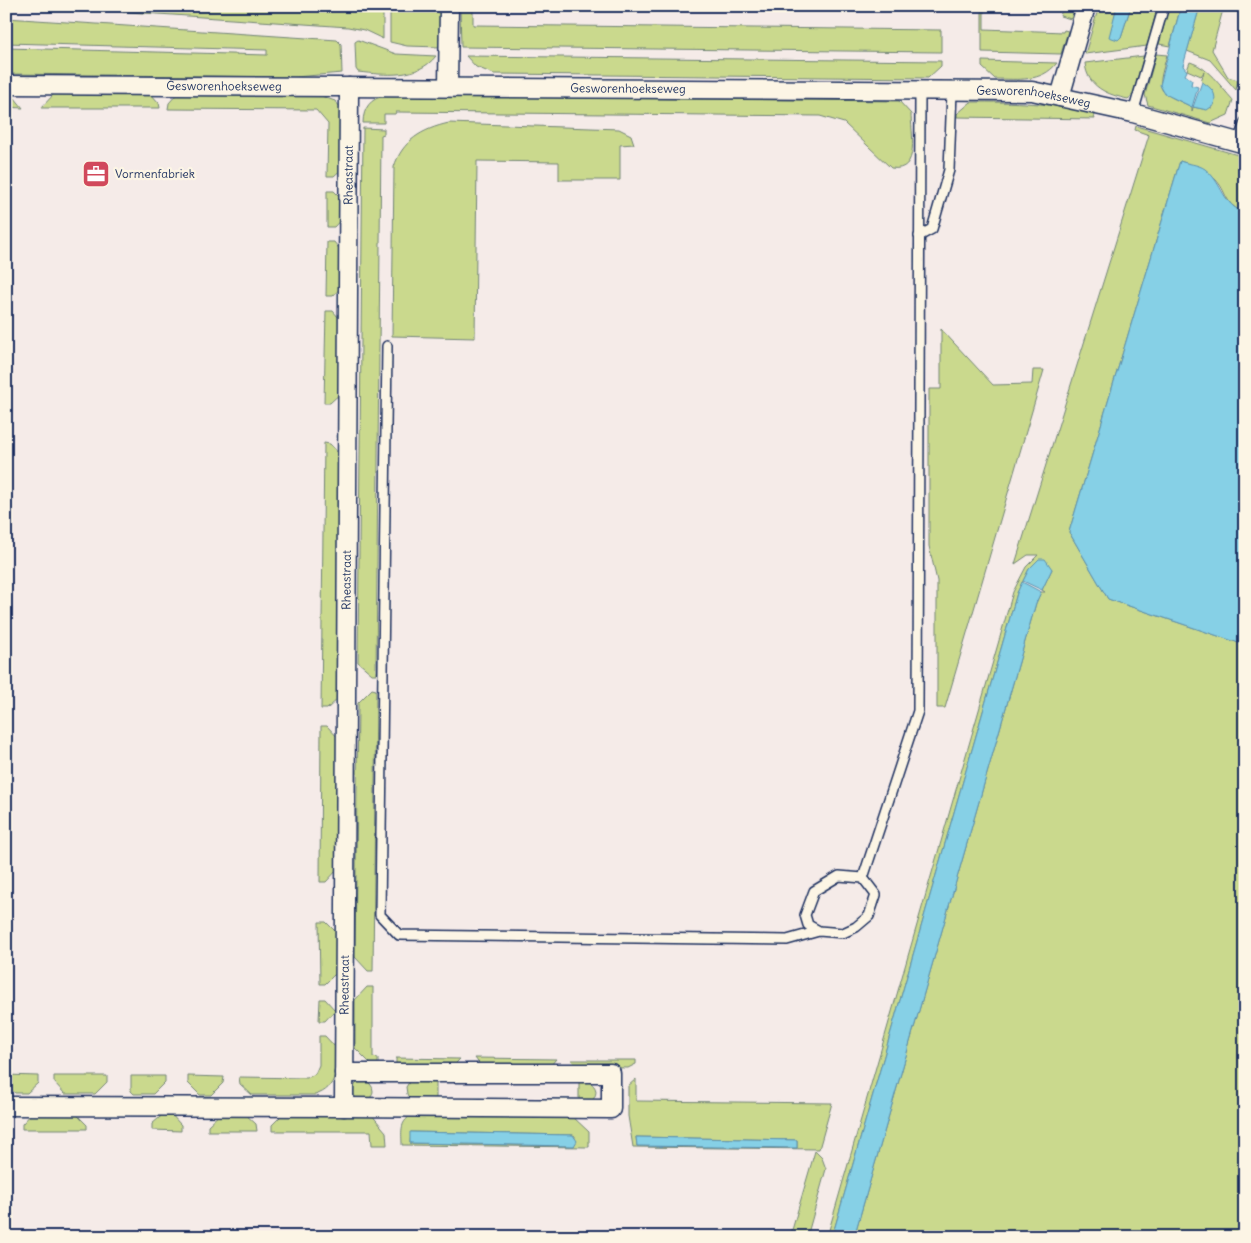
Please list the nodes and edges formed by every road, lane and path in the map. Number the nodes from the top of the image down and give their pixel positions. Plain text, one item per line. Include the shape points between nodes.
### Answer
1 (449, 6) edge
2 (1086, 6) edge
3 (1164, 6) edge
4 (6, 85) edge
5 (349, 87) junction
6 (448, 87) junction
7 (920, 92) junction
8 (952, 92) junction
9 (1060, 97) junction
10 (1133, 114) junction
11 (1245, 122) edge
12 (1241, 143) edge
13 (919, 236) junction
14 (387, 346) dead end
15 (863, 878) junction
16 (819, 931) junction
17 (344, 1072) junction
18 (6, 1106) edge
19 (344, 1107) junction

1 - 6 street
2 - 9 street
3 - 10 lane
4 - 5 street, Gesworenhoekseweg
5 - 6 street, Gesworenhoekseweg
5 - 17 street, Rheastraat
6 - 7 street, Gesworenhoekseweg
7 - 8 street, Gesworenhoekseweg
7 - 13 lane
8 - 9 street, Gesworenhoekseweg via 1032,91
8 - 13 lane via 949,170 932,229
9 - 10 street, Gesworenhoekseweg
10 - 12 street, Gesworenhoekseweg
11 - 12 lane
13 - 15 lane via 918,711
14 - 16 lane via 380,915 399,935 787,940
15 - 16 lane via 876,895 869,916 843,933
15 - 16 lane via 839,876 814,891 805,914 808,925
17 - 19 street, Rheastraat
17 - 19 street via 611,1072 611,1108
18 - 19 street

